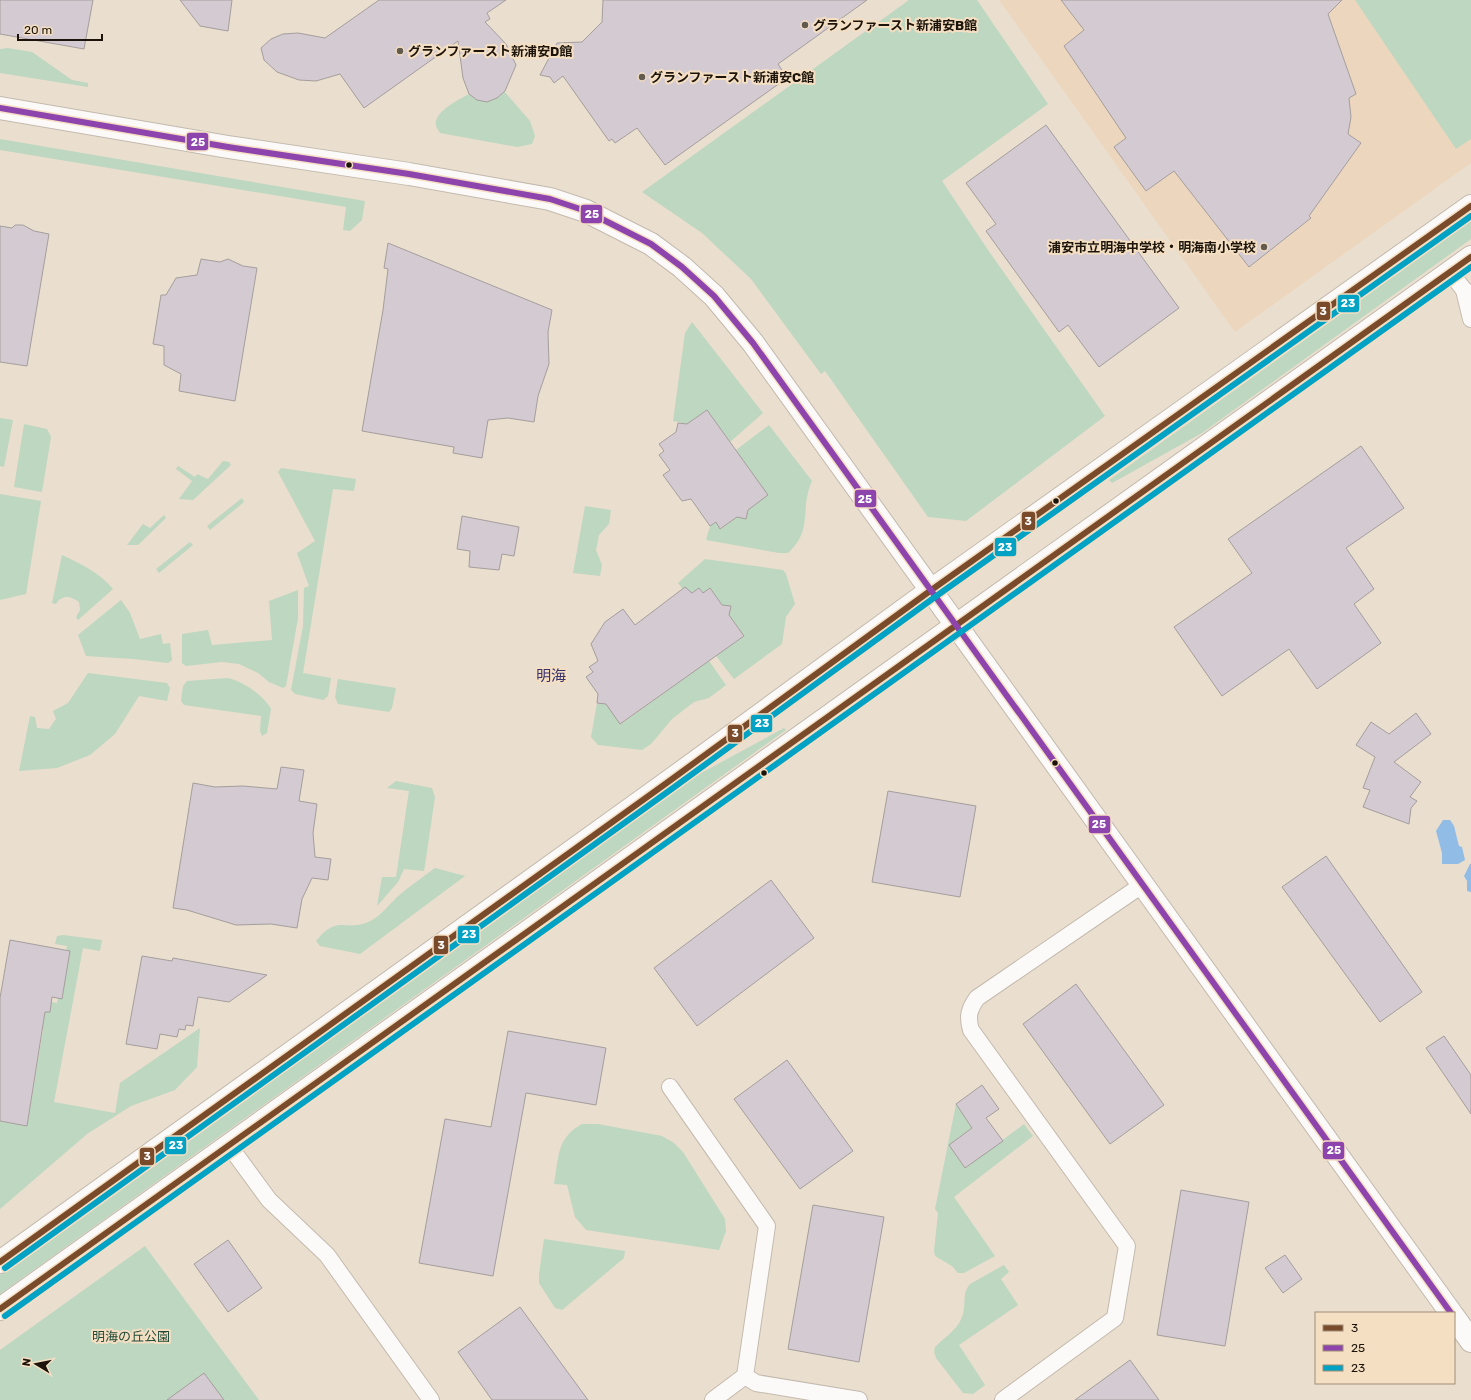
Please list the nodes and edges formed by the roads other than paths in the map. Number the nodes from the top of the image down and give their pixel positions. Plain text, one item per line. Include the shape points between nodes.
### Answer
1 (0, 108) edge
2 (1471, 206) edge
3 (1471, 257) edge
4 (1450, 272) junction
5 (1467, 292) edge
6 (1471, 319) edge
7 (930, 591) junction
8 (955, 626) junction
9 (1142, 885) junction
10 (670, 1087) dead end
11 (228, 1144) junction
12 (0, 1262) edge
13 (0, 1308) edge
14 (1450, 1312) edge
15 (1455, 1318) edge
16 (1471, 1341) edge
17 (744, 1376) junction
18 (810, 1396) edge
19 (431, 1400) edge
20 (713, 1400) edge
21 (859, 1400) edge
22 (1004, 1400) edge

1 - 7 street via 511,191 586,211 651,244 714,296 753,343
2 - 7 street
3 - 4 street
4 - 5 lane
4 - 8 street
5 - 6 lane
7 - 8 street
7 - 12 street
8 - 9 street
8 - 11 street
9 - 14 street
9 - 22 lane via 977,998 968,1019 971,1030 1127,1246 1115,1318
10 - 17 lane via 767,1226
11 - 13 street
11 - 19 lane via 269,1200 327,1255
15 - 16 street
17 - 18 lane via 756,1383
17 - 20 lane
18 - 21 lane

